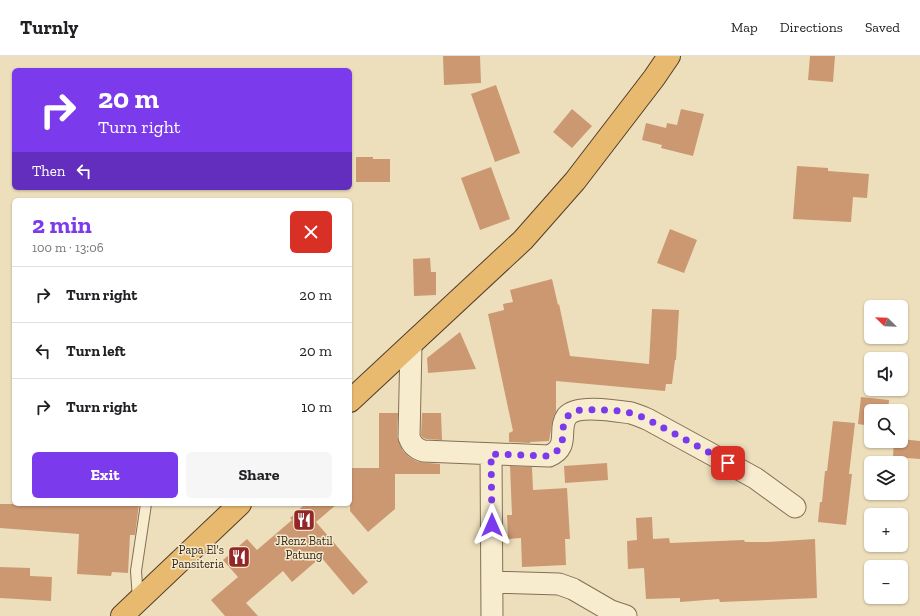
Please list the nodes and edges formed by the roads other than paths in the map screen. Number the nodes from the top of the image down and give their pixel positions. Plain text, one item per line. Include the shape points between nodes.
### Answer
1 (669, 56) edge
2 (411, 345) junction
3 (352, 399) edge
4 (491, 454) junction
5 (146, 506) edge
6 (238, 506) edge
7 (795, 507) dead end
8 (492, 582) junction
9 (138, 601) junction
10 (122, 616) edge
11 (492, 616) edge
12 (626, 616) edge

1 - 2 highway via 575,181 523,240
2 - 3 highway
2 - 4 street via 411,444 423,451
4 - 7 street via 549,456 560,449 568,415 585,409 612,410 649,420 755,478
4 - 8 street
5 - 9 lane via 136,571
6 - 9 highway
8 - 11 street
8 - 12 street via 559,584
9 - 10 highway

